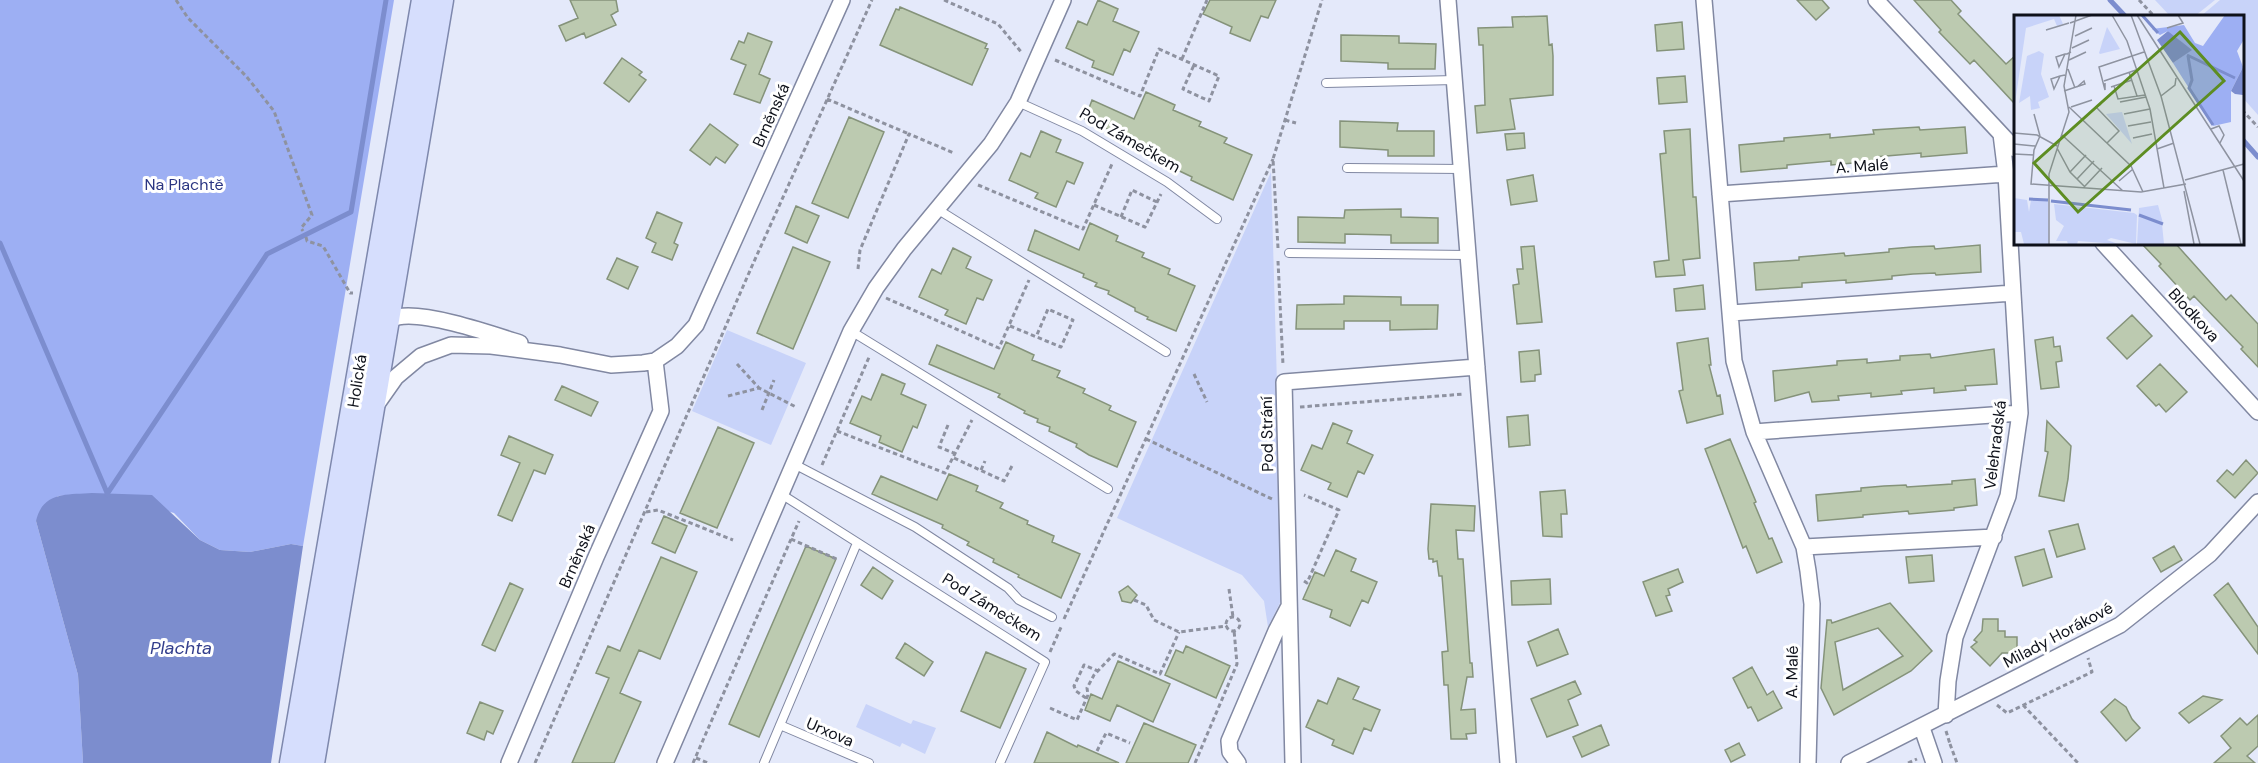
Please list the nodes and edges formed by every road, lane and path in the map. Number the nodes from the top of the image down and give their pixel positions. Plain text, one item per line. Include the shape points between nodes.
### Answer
1 (176, 0) edge
2 (424, 0) edge
3 (441, 0) edge
4 (842, 0) edge
5 (872, 0) edge
6 (944, 0) edge
7 (1063, 0) edge
8 (1207, 0) edge
9 (1322, 0) edge
10 (1448, 0) edge
11 (1704, 0) edge
12 (1876, 0) edge
13 (2139, 0) edge
14 (954, 2) edge
15 (2153, 15) edge
16 (1182, 59) junction
17 (1036, 60) junction
18 (1194, 65) junction
19 (1455, 80) junction
20 (1326, 82) dead end
21 (827, 99) junction
22 (1018, 102) junction
23 (2243, 112) edge
24 (1286, 120) junction
25 (1296, 123) dead end
26 (2258, 127) edge
27 (909, 134) junction
28 (2001, 134) junction
29 (2014, 148) edge
30 (1117, 152) junction
31 (954, 153) dead end
32 (1273, 159) junction
33 (1347, 168) dead end
34 (1462, 169) junction
35 (2006, 174) junction
36 (963, 178) junction
37 (1167, 182) junction
38 (1720, 194) junction
39 (1157, 202) junction
40 (1094, 206) junction
41 (937, 209) junction
42 (1121, 217) junction
43 (1217, 219) dead end
44 (303, 231) dead end
45 (306, 237) dead end
46 (2104, 244) edge
47 (1289, 253) dead end
48 (1468, 255) junction
49 (858, 269) dead end
50 (1033, 269) junction
51 (394, 283) junction
52 (874, 292) junction
53 (350, 293) dead end
54 (2013, 293) junction
55 (1731, 313) junction
56 (418, 317) junction
57 (387, 321) junction
58 (1010, 326) junction
59 (851, 331) junction
60 (1036, 337) junction
61 (362, 350) junction
62 (872, 351) dead end
63 (1166, 352) dead end
64 (560, 355) junction
65 (655, 361) junction
66 (737, 364) dead end
67 (1477, 367) junction
68 (1194, 374) dead end
69 (774, 380) dead end
70 (1284, 382) junction
71 (759, 388) junction
72 (769, 393) junction
73 (1479, 393) junction
74 (728, 396) dead end
75 (1207, 402) dead end
76 (796, 407) dead end
77 (1295, 407) dead end
78 (977, 408) junction
79 (762, 410) dead end
80 (2020, 412) junction
81 (2258, 412) edge
82 (371, 418) junction
83 (948, 425) dead end
84 (837, 431) junction
85 (1754, 432) junction
86 (1146, 439) junction
87 (955, 456) junction
88 (985, 461) dead end
89 (1013, 464) dead end
90 (794, 465) junction
91 (981, 470) junction
92 (817, 477) junction
93 (1108, 489) dead end
94 (781, 494) junction
95 (1303, 494) dead end
96 (2258, 502) edge
97 (1287, 506) junction
98 (804, 509) junction
99 (646, 512) junction
100 (1994, 537) junction
101 (791, 539) junction
102 (733, 540) dead end
103 (857, 543) junction
104 (1804, 547) junction
105 (848, 564) junction
106 (1301, 580) dead end
107 (1229, 589) dead end
108 (1134, 600) dead end
109 (1289, 607) junction
110 (1052, 617) dead end
111 (1233, 617) junction
112 (1227, 626) junction
113 (1234, 630) dead end
114 (1179, 632) junction
115 (1045, 662) junction
116 (1098, 671) junction
117 (1086, 698) junction
118 (2023, 705) dead end
119 (1050, 708) dead end
120 (1946, 715) junction
121 (780, 725) junction
122 (1922, 728) junction
123 (1130, 743) dead end
124 (1097, 751) dead end
125 (696, 758) junction
126 (292, 763) edge
127 (312, 763) edge
128 (509, 763) edge
129 (535, 763) edge
130 (664, 763) edge
131 (693, 763) edge
132 (708, 763) edge
133 (764, 763) edge
134 (869, 763) edge
135 (1000, 763) edge
136 (1195, 763) edge
137 (1238, 763) edge
138 (1293, 763) edge
139 (1508, 763) edge
140 (1808, 763) edge
141 (1849, 763) edge
142 (1934, 763) edge
143 (2078, 763) edge

1 - 44 path via 274,111 312,215 301,228
2 - 61 main road, Holická
3 - 51 main road, Holická
4 - 65 street, Brněnská via 696,325 677,346
5 - 21 path
6 - 14 path
7 - 17 street
8 - 16 path
9 - 24 path
10 - 19 street
11 - 38 street, A. Malé
12 - 28 street
13 - 15 path
14 - 17 path via 998,24
16 - 17 path via 1159,49 1140,96
16 - 18 path
17 - 22 street
18 - 18 path via 1219,76 1209,101 1183,89
19 - 20 lane
19 - 34 street
21 - 27 path
21 - 99 path
22 - 30 lane, Pod Zámečkem
22 - 36 street
23 - 26 path
24 - 25 path
24 - 32 path
27 - 31 path
27 - 49 path via 860,250
28 - 29 street
28 - 35 street, Velehradská
30 - 37 lane, Pod Zámečkem
30 - 40 path
32 - 70 path
32 - 86 path
33 - 34 lane
34 - 48 street
35 - 38 street, A. Malé
35 - 54 street, Velehradská
36 - 40 path via 1083,229
36 - 41 street
37 - 39 path
37 - 43 lane, Pod Zámečkem
38 - 55 street, A. Malé
39 - 42 path via 1145,227
39 - 42 path via 1132,190
40 - 42 path
41 - 50 lane
41 - 52 street
45 - 53 path via 307,241 323,246
46 - 81 street, Blodkova
47 - 48 lane
48 - 67 street
50 - 58 path
50 - 63 lane
51 - 56 street via 399,304
51 - 57 main road, Holická
52 - 58 path via 999,348
52 - 59 street
54 - 55 street
54 - 80 street, Velehradská
55 - 85 street, A. Malé via 1734,361
56 - 57 street via 401,316
56 - 64 street via 472,328
57 - 61 street via 371,334
57 - 82 main road, Holická
58 - 60 path
59 - 78 lane
59 - 90 street
60 - 60 path via 1061,347 1073,320 1048,309
61 - 126 main road, Holická
62 - 84 path
64 - 65 street via 611,365
64 - 82 street via 451,345 421,356 396,377
65 - 128 street, Brněnská via 661,411
66 - 71 path
67 - 70 street, Pod Strání
67 - 73 street
68 - 75 path
69 - 72 path
70 - 97 street, Pod Strání
71 - 72 path
71 - 74 path
72 - 76 path
72 - 79 path
73 - 77 path
73 - 139 street
78 - 87 path
78 - 93 lane
80 - 85 street
80 - 100 street, Velehradská via 2008,496
82 - 127 main road, Holická
83 - 87 path via 939,447
84 - 87 path via 945,473
84 - 92 path
85 - 104 street, A. Malé
86 - 97 path
86 - 115 path
87 - 91 path
88 - 91 path
89 - 91 path via 1005,481
90 - 92 lane, Pod Zámečkem
90 - 94 street
92 - 110 lane, Pod Zámečkem via 915,527 1008,588 1019,600
94 - 98 lane, Pod Zámečkem
94 - 130 street
95 - 106 path via 1339,510 1307,583
96 - 120 street, Milady Horákové via 2210,554 2120,625
97 - 109 street, Pod Strání
98 - 101 path
98 - 103 lane, Pod Zámečkem
99 - 102 path via 658,510
99 - 129 path
100 - 104 street
100 - 120 street, Velehradská via 1955,637
101 - 105 path
101 - 125 path
103 - 105 lane
103 - 115 lane, Pod Zámečkem
104 - 140 street, A. Malé via 1812,604
105 - 121 lane
107 - 111 path
108 - 114 path via 1146,605 1154,620
109 - 137 street, Pod Strání via 1229,741 1230,752
109 - 138 street, Pod Strání
111 - 112 path
111 - 112 path via 1239,622 1238,628 1232,630
112 - 114 path
113 - 136 path via 1237,664
114 - 116 path via 1160,674 1114,654
115 - 135 lane, Pod Zámečkem
116 - 117 path via 1087,688
116 - 117 path via 1084,664 1074,686
117 - 119 path via 1077,720
118 - 143 path
120 - 122 street, Milady Horákové
121 - 133 lane
121 - 134 lane, Urxova
122 - 141 street, Milady Horákové
122 - 142 street
123 - 124 path via 1106,733
125 - 131 path
125 - 132 path

